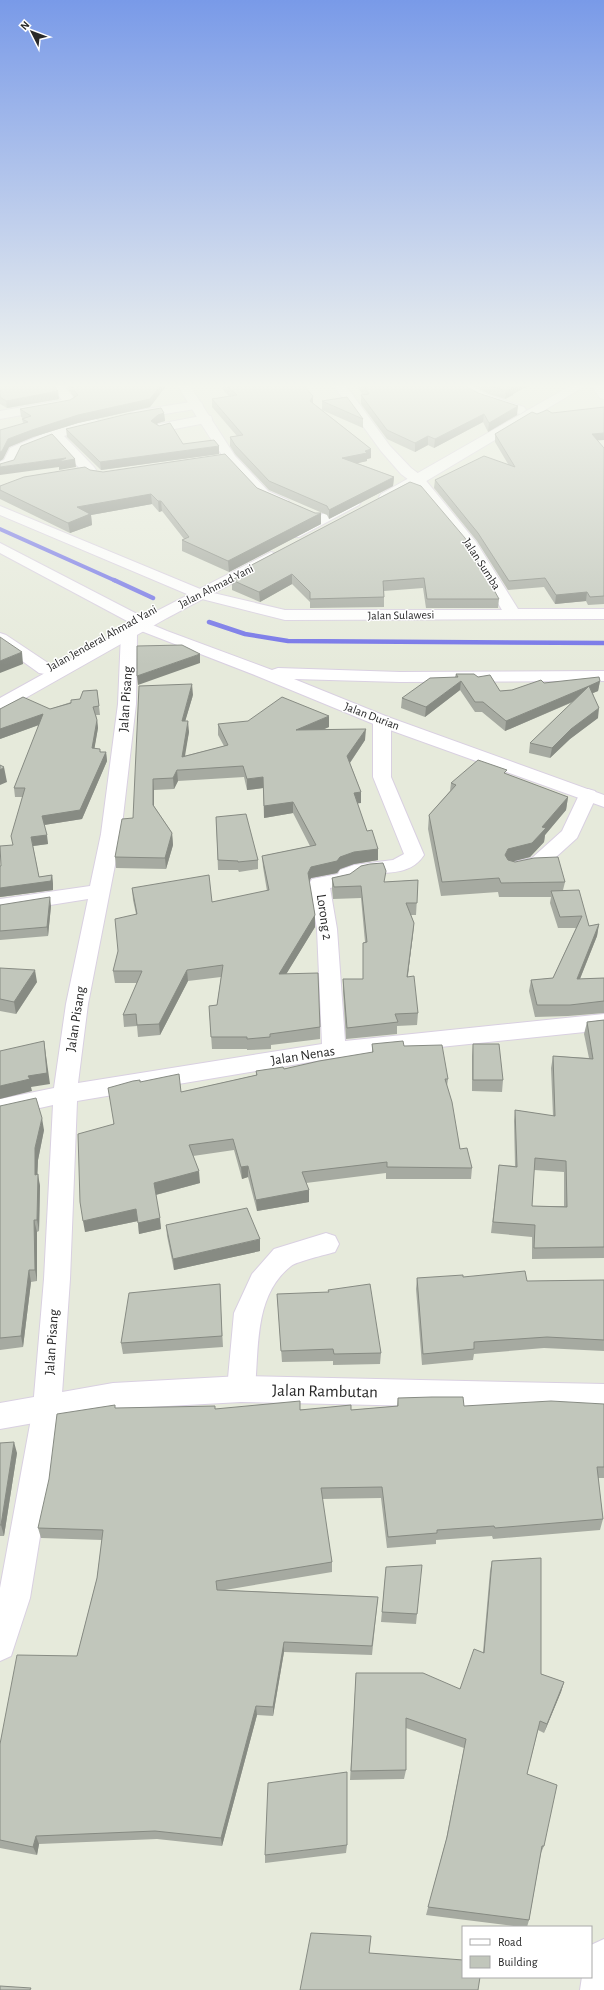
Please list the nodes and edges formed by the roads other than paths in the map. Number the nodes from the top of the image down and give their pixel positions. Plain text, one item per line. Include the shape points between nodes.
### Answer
1 (250, 479) edge
2 (407, 479) edge
3 (415, 479) edge
4 (295, 508) edge
5 (363, 509) edge
6 (0, 510) edge
7 (308, 514) edge
8 (322, 519) junction
9 (0, 547) edge
10 (281, 547) junction
11 (190, 595) junction
12 (512, 614) junction
13 (604, 614) edge
14 (143, 621) junction
15 (0, 638) edge
16 (45, 669) junction
17 (263, 672) junction
18 (604, 676) edge
19 (0, 694) edge
20 (0, 705) edge
21 (382, 721) junction
22 (596, 798) edge
23 (514, 868) edge
24 (100, 891) junction
25 (0, 906) edge
26 (604, 1022) edge
27 (334, 1050) junction
28 (65, 1094) junction
29 (0, 1108) edge
30 (326, 1244) dead end
31 (241, 1389) junction
32 (604, 1397) edge
33 (47, 1408) junction
34 (0, 1416) edge
35 (0, 1645) edge
36 (604, 1958) edge
37 (599, 1990) edge

1 - 4 street via 264,494
2 - 8 street
3 - 12 street, Jalan Sumba via 471,545
5 - 10 street, Jalan Ahmad Yani
6 - 11 street, Jalan Sulawesi
7 - 8 street
8 - 10 street
9 - 14 street, Jalan Durian
10 - 11 street, Jalan Ahmad Yani
11 - 12 street, Jalan Sulawesi via 285,615
11 - 14 street, Jalan Ahmad Yani
12 - 13 street, Jalan Sulawesi
14 - 16 street, Jalan Jenderal Ahmad Yani
14 - 17 street, Jalan Durian
14 - 20 street, Jalan Ahmad Yani
14 - 24 street, Jalan Pisang via 127,704 111,834
15 - 16 street
16 - 19 street, Jalan Jenderal Ahmad Yani
17 - 18 street via 400,678
17 - 21 street, Jalan Durian
21 - 22 street, Jalan Durian
21 - 27 street, Lorong 2 via 382,777 414,855 407,862 352,872 346,878 319,884 326,929
22 - 23 street via 570,834 538,863
24 - 25 street
24 - 28 street, Jalan Pisang via 76,1004
26 - 27 street, Jalan Nenas
27 - 28 street, Jalan Nenas
28 - 29 street, Jalan Nenas
28 - 33 street, Jalan Pisang via 57,1279
30 - 31 street via 283,1257 260,1282 248,1313
31 - 32 street, Jalan Rambutan
31 - 33 street, Jalan Rambutan via 113,1396
33 - 34 street, Jalan Rambutan
33 - 35 street, Jalan Pisang via 14,1598
36 - 37 street

